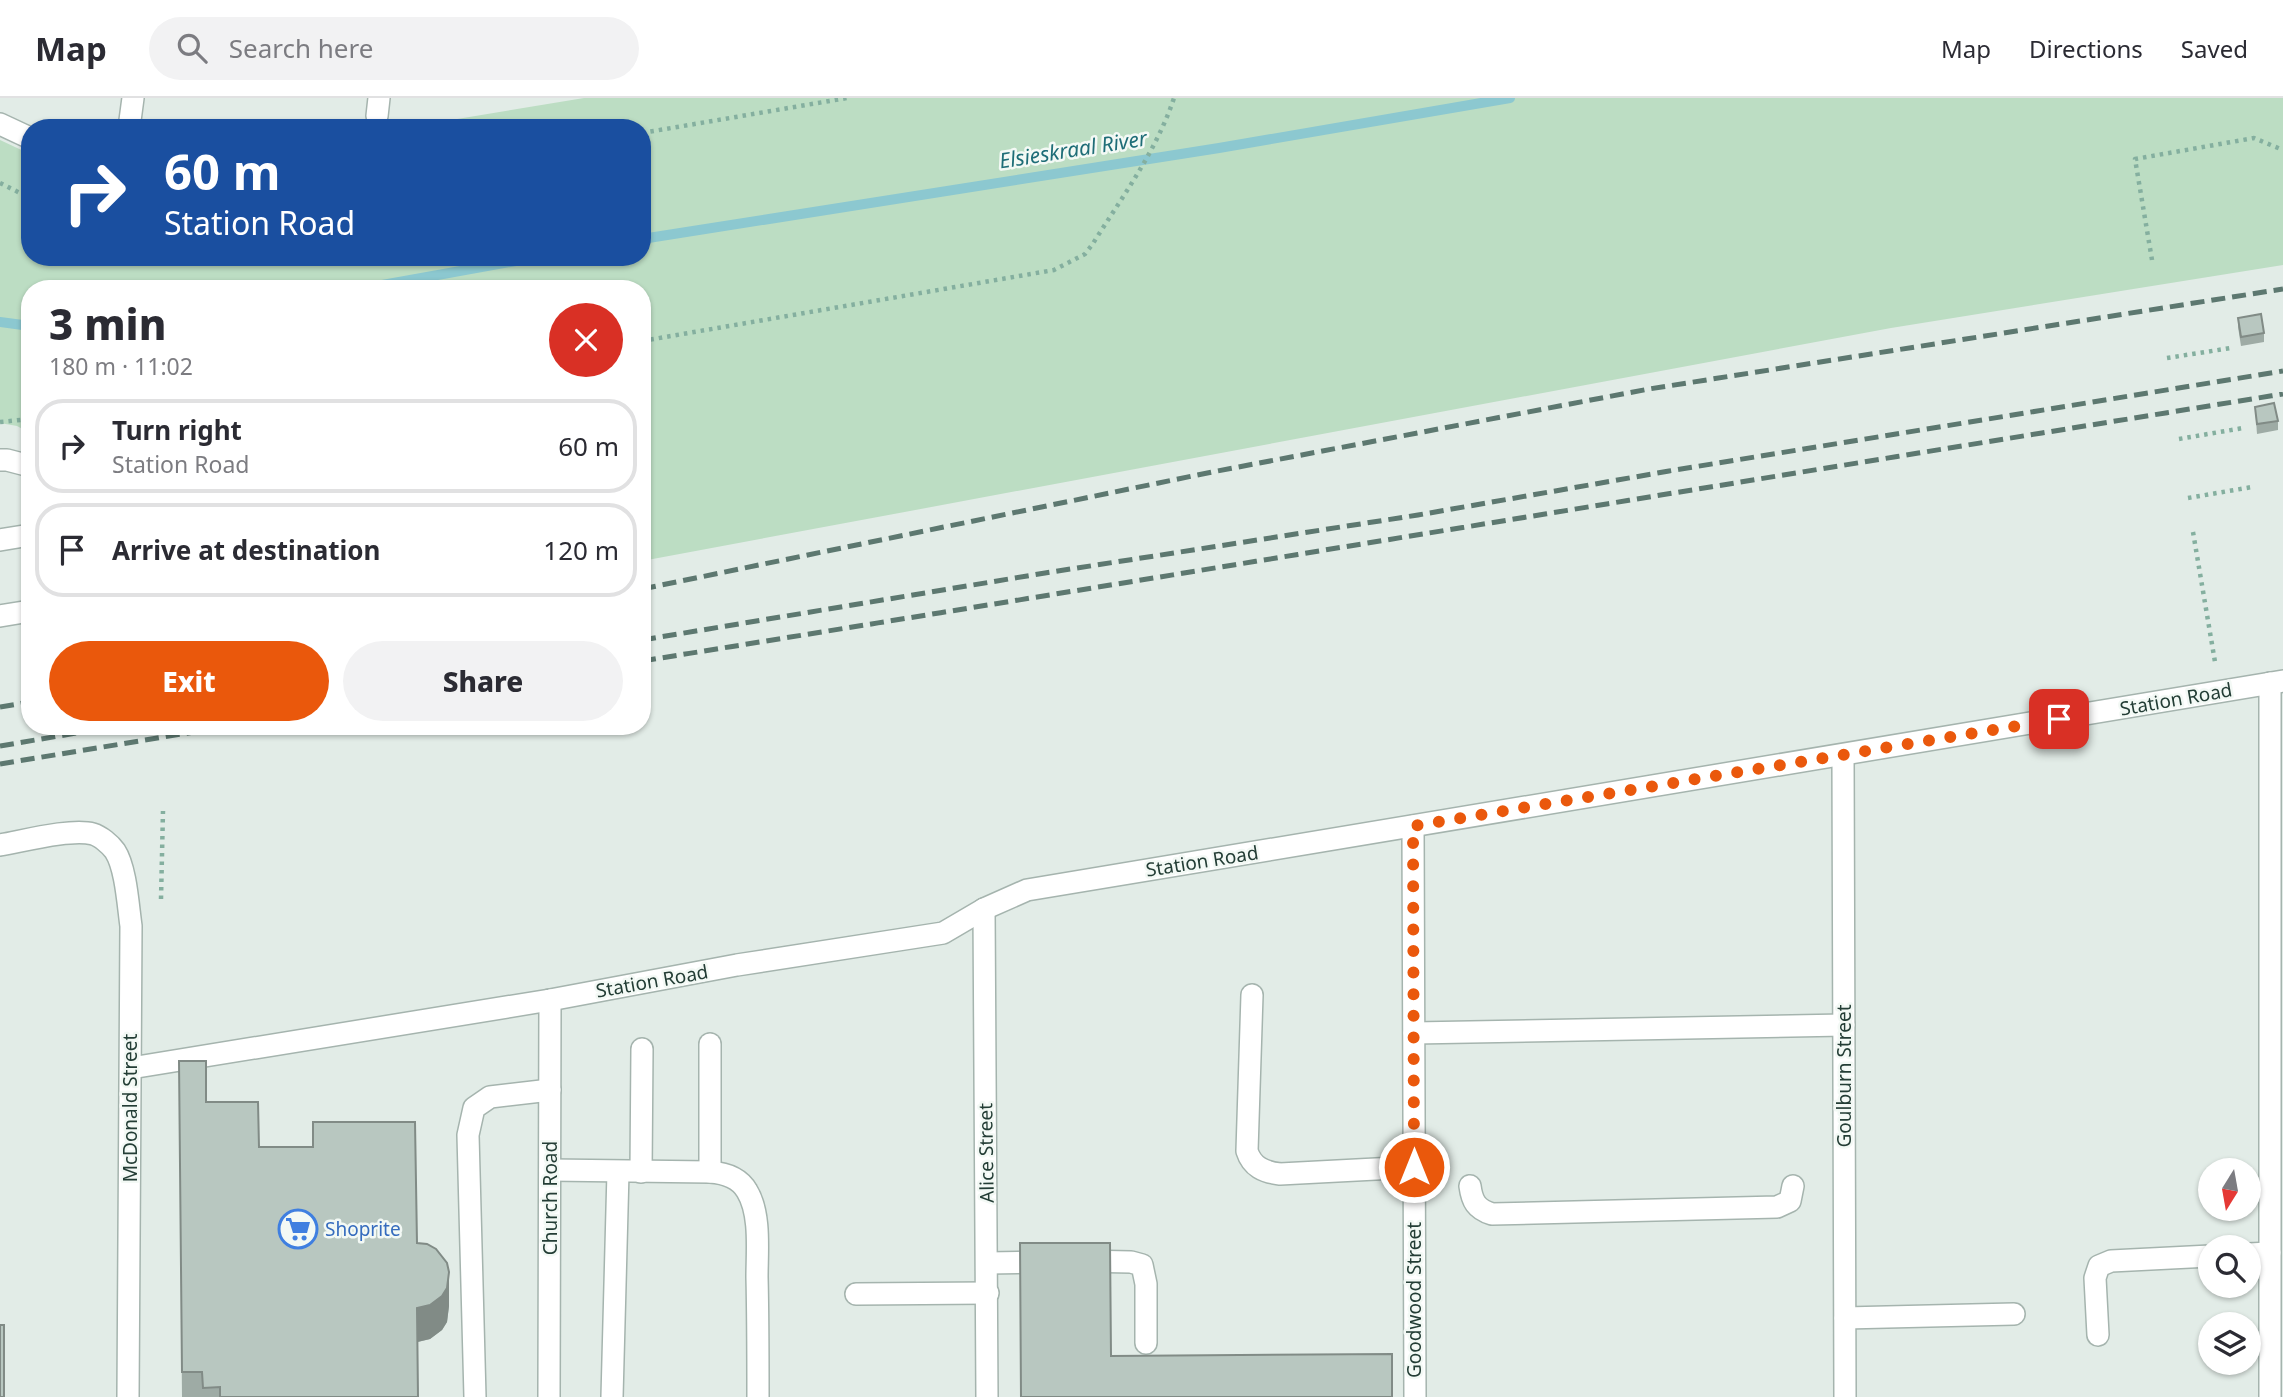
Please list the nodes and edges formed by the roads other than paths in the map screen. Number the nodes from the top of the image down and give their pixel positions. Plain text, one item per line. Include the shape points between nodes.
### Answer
1 (133, 98) edge
2 (130, 119) edge
3 (0, 124) edge
4 (21, 134) edge
5 (0, 460) edge
6 (21, 464) edge
7 (21, 536) edge
8 (0, 540) edge
9 (21, 612) edge
10 (0, 616) edge
11 (2276, 682) edge
12 (1843, 755) junction
13 (1413, 826) junction
14 (0, 845) edge
15 (984, 909) junction
16 (1252, 995) dead end
17 (550, 1000) junction
18 (1844, 1025) junction
19 (1414, 1033) junction
20 (710, 1044) dead end
21 (642, 1049) dead end
22 (131, 1068) junction
23 (550, 1090) junction
24 (1414, 1167) junction
25 (550, 1170) junction
26 (641, 1171) junction
27 (618, 1172) junction
28 (710, 1172) junction
29 (1470, 1186) dead end
30 (1793, 1186) dead end
31 (2260, 1235) edge
32 (2198, 1257) edge
33 (988, 1263) junction
34 (2261, 1280) edge
35 (988, 1293) junction
36 (856, 1294) dead end
37 (2014, 1314) dead end
38 (1845, 1318) junction
39 (2098, 1335) dead end
40 (1146, 1343) dead end
41 (128, 1397) edge
42 (475, 1397) edge
43 (550, 1397) edge
44 (612, 1397) edge
45 (758, 1397) edge
46 (987, 1397) edge
47 (1415, 1397) edge
48 (1845, 1397) edge
49 (2270, 1397) edge

1 - 2 street
3 - 4 street
5 - 6 street
7 - 8 street
9 - 10 street
11 - 12 street, Station Road
11 - 31 street
12 - 13 street, Station Road
12 - 18 street, Goulburn Street
13 - 15 street, Station Road via 1027,890
13 - 19 street, Goodwood Street
14 - 22 street, McDonald Street via 92,834 115,851 131,926
15 - 17 street, Station Road via 943,933
15 - 33 street, Alice Street
16 - 24 street via 1250,1160 1267,1172 1280,1174
17 - 22 street, Station Road
17 - 23 street, Church Road
18 - 19 street
18 - 38 street, Goulburn Street
19 - 24 street, Goodwood Street
20 - 28 street
21 - 26 street
22 - 41 street, McDonald Street
23 - 25 street, Church Road
23 - 42 street via 490,1097 474,1108 468,1135
24 - 47 street, Goodwood Street
25 - 27 street
25 - 43 street, Church Road
26 - 27 street
26 - 28 street
27 - 44 street
28 - 45 street via 724,1173 747,1189 754,1214
29 - 30 street via 1474,1203 1492,1214 1777,1208 1790,1201
32 - 39 street via 2110,1261 2099,1266 2095,1278
33 - 35 street, Alice Street
33 - 40 street via 1112,1261 1142,1265
34 - 49 street
35 - 36 street
35 - 46 street, Alice Street
37 - 38 street
38 - 48 street, Goulburn Street

